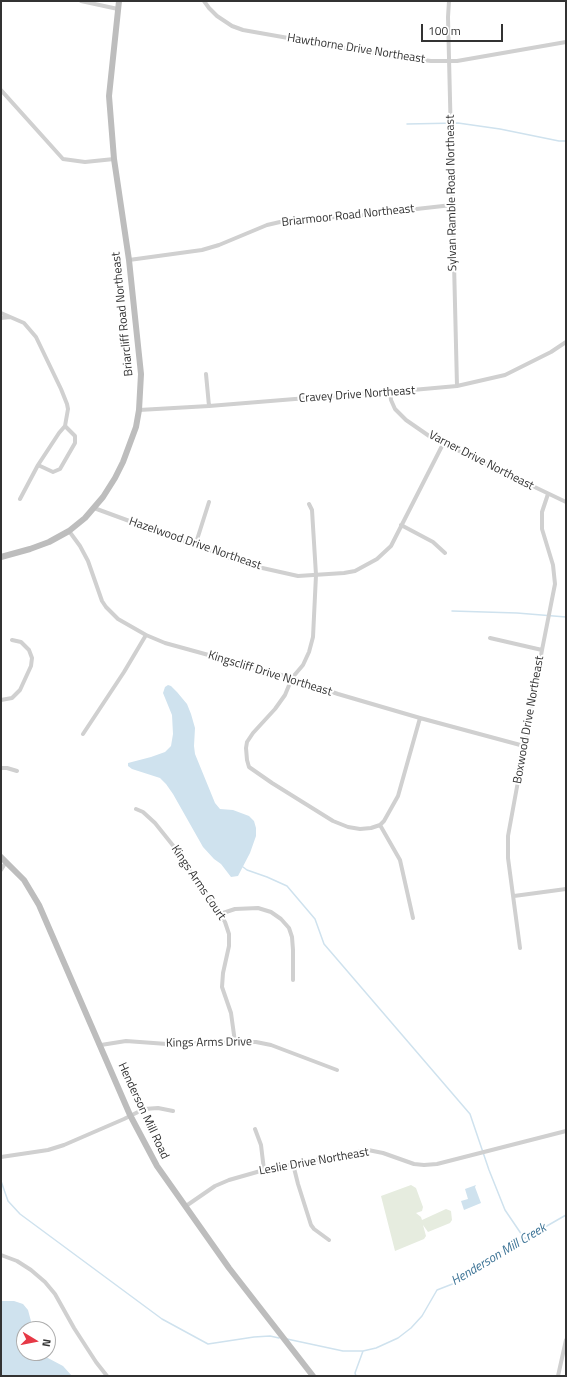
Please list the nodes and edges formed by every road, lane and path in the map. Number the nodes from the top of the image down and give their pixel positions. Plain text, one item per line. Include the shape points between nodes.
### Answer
1 (81, 1) edge
2 (119, 1) edge
3 (204, 1) edge
4 (449, 1) edge
5 (118, 8) junction
6 (566, 42) edge
7 (450, 62) junction
8 (1, 90) edge
9 (114, 159) junction
10 (452, 205) junction
11 (129, 260) junction
12 (1, 313) edge
13 (10, 317) junction
14 (1, 318) edge
15 (566, 342) edge
16 (206, 374) dead end
17 (457, 386) junction
18 (390, 392) junction
19 (209, 406) junction
20 (139, 410) junction
21 (65, 426) junction
22 (443, 444) junction
23 (38, 465) junction
24 (548, 494) junction
25 (20, 499) dead end
26 (209, 502) dead end
27 (566, 502) edge
28 (309, 504) dead end
29 (94, 508) junction
30 (400, 526) junction
31 (69, 532) junction
32 (195, 546) junction
33 (445, 553) dead end
34 (1, 557) edge
35 (316, 575) junction
36 (146, 635) junction
37 (490, 638) dead end
38 (12, 640) dead end
39 (542, 650) junction
40 (292, 678) junction
41 (1, 700) edge
42 (420, 718) junction
43 (83, 734) dead end
44 (524, 746) junction
45 (1, 768) edge
46 (18, 771) dead end
47 (136, 809) dead end
48 (380, 825) junction
49 (3, 860) edge
50 (1, 870) edge
51 (566, 888) edge
52 (514, 896) junction
53 (220, 914) junction
54 (413, 918) dead end
55 (520, 948) dead end
56 (293, 980) dead end
57 (235, 1042) junction
58 (101, 1045) junction
59 (338, 1070) dead end
60 (173, 1112) dead end
61 (130, 1115) junction
62 (255, 1129) dead end
63 (566, 1131) edge
64 (1, 1157) edge
65 (293, 1164) junction
66 (264, 1170) junction
67 (186, 1206) junction
68 (329, 1240) dead end
69 (2, 1257) edge
70 (566, 1340) edge
71 (107, 1376) edge
72 (312, 1376) edge
73 (558, 1376) edge

1 - 5 street
2 - 5 main road, Briarcliff Road Northeast
3 - 7 street, Hawthorne Drive Northeast via 218,16 243,30 390,56
4 - 7 street, Sylvan Ramble Road Northeast
5 - 9 main road, Briarcliff Road Northeast via 109,96
6 - 7 street, Hawthorne Drive Northeast
7 - 10 street, Sylvan Ramble Road Northeast
8 - 9 street via 63,159 86,162
9 - 11 main road, Briarcliff Road Northeast
10 - 11 street, Briarmoor Road Northeast via 280,222 202,250
10 - 17 street, Sylvan Ramble Road Northeast
11 - 20 main road, Briarcliff Road Northeast via 141,374
12 - 13 street
13 - 14 street
13 - 21 street via 24,323 40,344 67,404
15 - 17 street, Cravey Drive Northeast via 552,352 505,375
16 - 19 street
17 - 18 street, Cravey Drive Northeast
18 - 19 street, Cravey Drive Northeast
18 - 22 street, Varner Drive Northeast via 395,409 406,420
19 - 20 street, Cravey Drive Northeast
20 - 29 main road, Briarcliff Road Northeast via 123,462
21 - 23 street
21 - 23 street via 75,436 75,443 60,469 53,472
22 - 24 street, Varner Drive Northeast
22 - 30 street, Hazelwood Drive Northeast
23 - 25 street
24 - 27 street, Varner Drive Northeast
24 - 39 street, Boxwood Drive Northeast via 542,512 542,529 553,565 555,584
26 - 32 street
28 - 35 street via 312,510
29 - 31 main road, Briarcliff Road Northeast
29 - 32 street, Hazelwood Drive Northeast
30 - 33 street via 433,542
30 - 35 street, Hazelwood Drive Northeast via 391,546 377,560 355,571
31 - 34 main road, Briarcliff Road Northeast via 36,547
31 - 36 street, Kingscliff Drive Northeast via 88,561 106,607 118,619
32 - 35 street, Hazelwood Drive Northeast via 249,565 298,576
35 - 40 street via 313,637 303,665
36 - 40 street, Kingscliff Drive Northeast via 165,643
36 - 43 street
37 - 39 street
38 - 41 street via 20,642 28,650 32,658 31,666 13,699
39 - 44 street, Boxwood Drive Northeast
40 - 42 street, Kingscliff Drive Northeast
40 - 48 street via 285,695 247,742 249,767 332,820 360,829
42 - 44 street, Kingscliff Drive Northeast
42 - 48 street via 398,796
44 - 52 street, Boxwood Drive Northeast via 508,836 508,858
45 - 46 street
47 - 53 street, Kings Arms Court via 155,823
48 - 54 street via 400,860
49 - 50 street
49 - 58 main road, Henderson Mill Road via 24,880 39,905
51 - 52 street
52 - 55 street, Boxwood Drive Northeast
53 - 56 street via 235,909 258,908 271,912 280,919 289,928 292,937
53 - 57 street, Kings Arms Court via 229,934 222,987 231,1013
57 - 58 street, Kings Arms Drive via 167,1044 126,1041
57 - 59 street, Kings Arms Drive via 271,1045
58 - 61 main road, Henderson Mill Road
60 - 61 street via 158,1108 144,1109
61 - 64 street via 48,1150
61 - 67 main road, Henderson Mill Road via 156,1166
62 - 66 street via 261,1145
63 - 65 street, Leslie Drive Northeast via 437,1164 414,1164 368,1150
65 - 66 street, Leslie Drive Northeast
65 - 68 street via 311,1225
66 - 67 street, Leslie Drive Northeast via 215,1186
67 - 72 main road, Henderson Mill Road via 229,1268
69 - 71 street via 17,1261 45,1282
70 - 73 street

